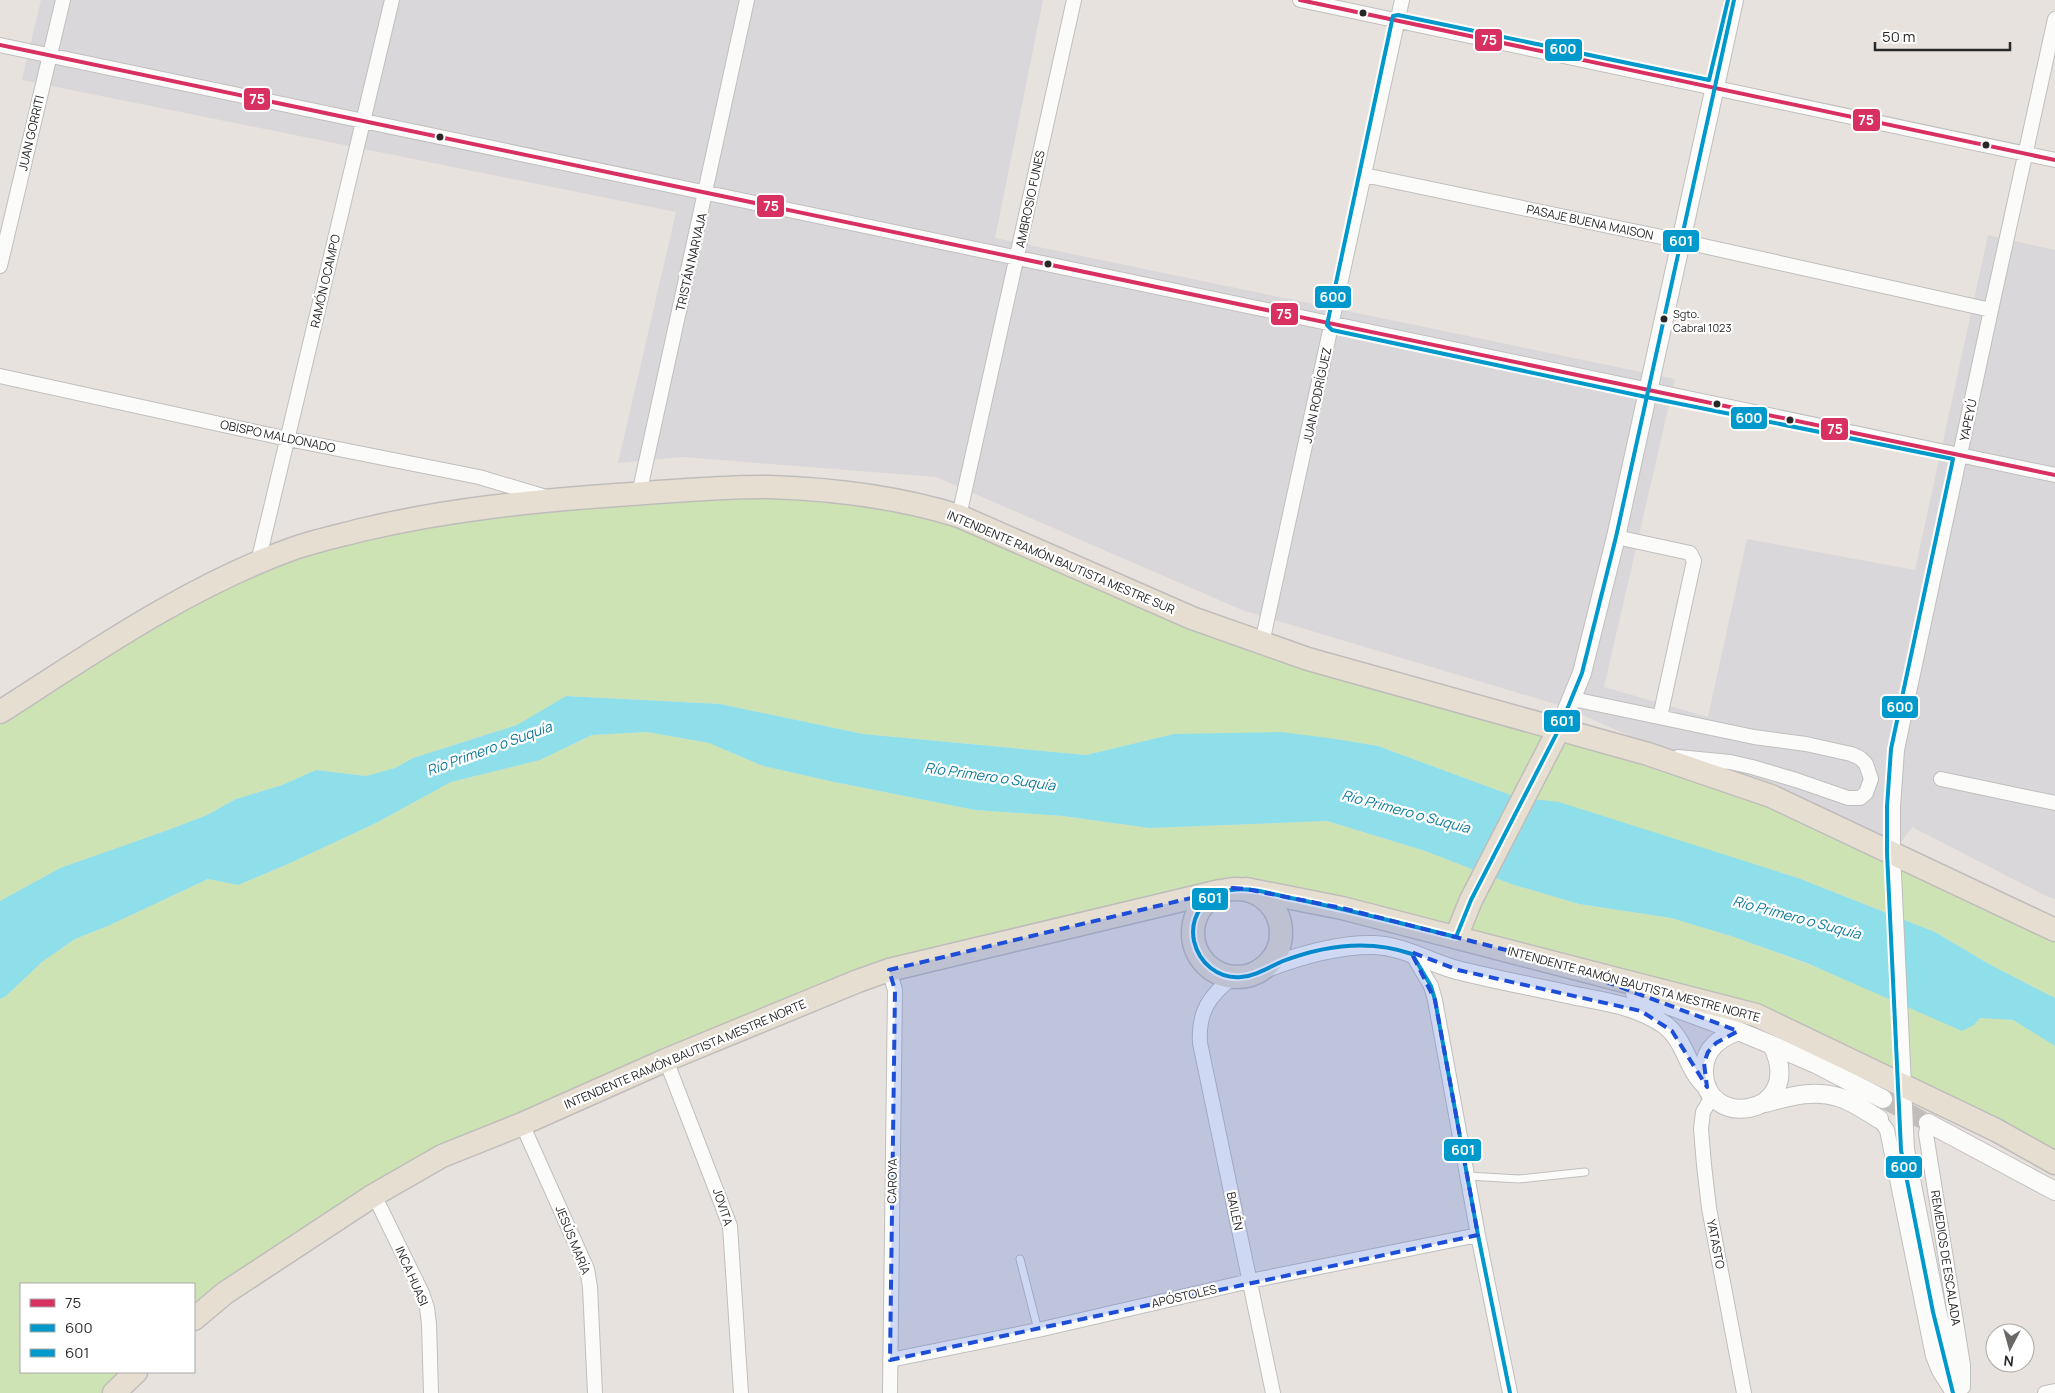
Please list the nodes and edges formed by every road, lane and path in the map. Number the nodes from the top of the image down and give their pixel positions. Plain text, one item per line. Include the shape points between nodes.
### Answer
1 (63, 0) edge
2 (392, 0) edge
3 (747, 0) edge
4 (1074, 0) edge
5 (1300, 0) edge
6 (1402, 0) edge
7 (1734, 0) edge
8 (2055, 19) edge
9 (1398, 21) junction
10 (0, 45) edge
11 (50, 55) junction
12 (1714, 87) junction
13 (363, 121) junction
14 (2025, 154) junction
15 (2055, 160) edge
16 (1364, 175) junction
17 (706, 193) junction
18 (1682, 241) junction
19 (1017, 258) junction
20 (0, 266) edge
21 (1991, 310) junction
22 (1333, 324) junction
23 (0, 376) edge
24 (1647, 391) junction
25 (288, 439) junction
26 (1960, 454) junction
27 (2055, 475) edge
28 (639, 494) junction
29 (555, 499) junction
30 (959, 516) junction
31 (1616, 537) junction
32 (258, 562) junction
33 (1262, 644) junction
34 (1573, 699) junction
35 (0, 712) edge
36 (1660, 717) junction
37 (1559, 729) junction
38 (1648, 754) junction
39 (1940, 779) dead end
40 (2055, 803) edge
41 (1893, 853) junction
42 (1894, 886) joint
43 (1246, 889) junction
44 (1220, 892) junction
45 (2055, 930) edge
46 (1456, 937) junction
47 (1412, 954) junction
48 (1553, 962) junction
49 (1264, 969) junction
50 (889, 970) junction
51 (1233, 978) junction
52 (1738, 1032) junction
53 (1772, 1045) junction
54 (666, 1060) junction
55 (1903, 1079) junction
56 (1710, 1092) junction
57 (1883, 1099) tunnel mouth
58 (1765, 1103) junction
59 (1879, 1119) joint
60 (1928, 1123) joint
61 (522, 1124) junction
62 (2055, 1163) edge
63 (1585, 1172) dead end
64 (1468, 1176) junction
65 (2055, 1191) edge
66 (374, 1195) junction
67 (1478, 1235) junction
68 (1020, 1259) dead end
69 (1250, 1281) junction
70 (195, 1318) edge
71 (1038, 1330) junction
72 (890, 1360) junction
73 (135, 1373) edge
74 (2055, 1391) edge
75 (114, 1393) edge
76 (431, 1393) edge
77 (595, 1393) edge
78 (741, 1393) edge
79 (890, 1393) edge
80 (1273, 1393) edge
81 (1510, 1393) edge
82 (1744, 1393) edge
83 (1952, 1393) edge
84 (1959, 1393) edge
85 (1963, 1393) edge
86 (2045, 1393) edge

1 - 11 street, JUAN GORRITI
2 - 13 street, RAMÓN OCAMPO
3 - 17 street, TRISTÁN NARVAJA
4 - 19 street, AMBROSIO FUNES
5 - 9 street
6 - 9 street, JUAN RODRÍGUEZ
7 - 12 street
8 - 14 street, YAPEYÚ
9 - 12 street
9 - 16 street, JUAN RODRÍGUEZ
10 - 11 street
11 - 13 street
11 - 20 street, JUAN GORRITI
12 - 14 street
12 - 18 street
13 - 17 street
13 - 25 street, RAMÓN OCAMPO
14 - 15 street
14 - 21 street, YAPEYÚ
16 - 18 street, PASAJE BUENA MAISON
16 - 22 street, JUAN RODRÍGUEZ
17 - 19 street
17 - 28 street, TRISTÁN NARVAJA
18 - 21 street, PASAJE BUENA MAISON
18 - 24 street
19 - 22 street
19 - 30 street, AMBROSIO FUNES
21 - 26 street, YAPEYÚ
22 - 24 street
22 - 33 street, JUAN RODRÍGUEZ
23 - 25 street, OBISPO MALDONADO
24 - 26 street
24 - 31 street
25 - 29 street, OBISPO MALDONADO via 479,477
25 - 32 street, RAMÓN OCAMPO
26 - 27 street
26 - 41 street, YAPEYÚ via 1898,750
28 - 29 main road, INTENDENTE RAMÓN BAUTISTA MESTRE SUR
28 - 30 main road, INTENDENTE RAMÓN BAUTISTA MESTRE SUR via 768,487 822,490 907,502
29 - 32 main road, INTENDENTE RAMÓN BAUTISTA MESTRE SUR via 391,523 294,548
30 - 33 main road, INTENDENTE RAMÓN BAUTISTA MESTRE SUR via 1192,618
31 - 34 street
31 - 36 street via 1690,553 1694,561
32 - 35 main road, INTENDENTE RAMÓN BAUTISTA MESTRE SUR via 134,627
33 - 37 main road, INTENDENTE RAMÓN BAUTISTA MESTRE SUR
34 - 36 street
34 - 37 street
36 - 38 street via 1851,754 1866,764 1870,771 1870,786 1860,798 1848,798 1730,762
37 - 38 main road, INTENDENTE RAMÓN BAUTISTA MESTRE SUR
37 - 46 main road via 1471,900
38 - 41 main road, INTENDENTE RAMÓN BAUTISTA MESTRE SUR via 1771,796
39 - 40 street
41 - 42 street, YAPEYÚ
41 - 45 main road, INTENDENTE RAMÓN BAUTISTA MESTRE SUR
42 - 55 street, REMEDIOS DE ESCALADA
43 - 44 main road
43 - 46 main road, INTENDENTE RAMÓN BAUTISTA MESTRE NORTE via 1342,908
43 - 49 main road via 1270,902 1282,930 1281,945
44 - 50 main road, INTENDENTE RAMÓN BAUTISTA MESTRE NORTE
44 - 51 main road via 1198,911 1193,925 1193,940 1206,965
46 - 48 main road, INTENDENTE RAMÓN BAUTISTA MESTRE NORTE
47 - 49 street via 1375,945 1361,946 1305,955
47 - 56 street via 1458,970 1641,1011 1672,1031 1696,1075
47 - 64 street via 1431,986 1435,1000
48 - 52 street
48 - 55 main road, INTENDENTE RAMÓN BAUTISTA MESTRE NORTE via 1756,1015
49 - 51 main road
50 - 54 main road, INTENDENTE RAMÓN BAUTISTA MESTRE NORTE
50 - 72 street, CAROYA via 895,990
51 - 69 street, BAILÉN via 1211,997 1199,1029
52 - 53 street
52 - 56 street via 1716,1043 1708,1052 1703,1075
53 - 57 street
53 - 58 street via 1781,1070 1774,1094
54 - 61 main road, INTENDENTE RAMÓN BAUTISTA MESTRE NORTE
54 - 78 street, JOVITA via 730,1226
55 - 62 main road, INTENDENTE RAMÓN BAUTISTA MESTRE NORTE
55 - 84 street, REMEDIOS DE ESCALADA via 1911,1173
56 - 58 street via 1721,1104 1732,1109 1743,1110
56 - 82 street, YATASTO via 1701,1129 1704,1165 1709,1208
58 - 59 street via 1799,1094 1825,1094 1839,1097
59 - 83 street via 1887,1130 1933,1356
60 - 65 street
60 - 85 street, REMEDIOS DE ESCALADA via 1926,1134 1963,1365
61 - 66 main road, INTENDENTE RAMÓN BAUTISTA MESTRE NORTE via 442,1156
61 - 77 street, JESÚS MARÍA via 587,1269
63 - 64 lane via 1519,1179
64 - 67 street
66 - 70 main road, INTENDENTE RAMÓN BAUTISTA MESTRE NORTE via 225,1293
66 - 76 street, INCA HUASI via 427,1308
67 - 69 street, APÓSTOLES
67 - 81 street
68 - 71 lane
69 - 71 street, APÓSTOLES
69 - 80 street, BAILÉN
71 - 72 street, APÓSTOLES
72 - 79 street, CAROYA
73 - 75 main road
74 - 86 street

